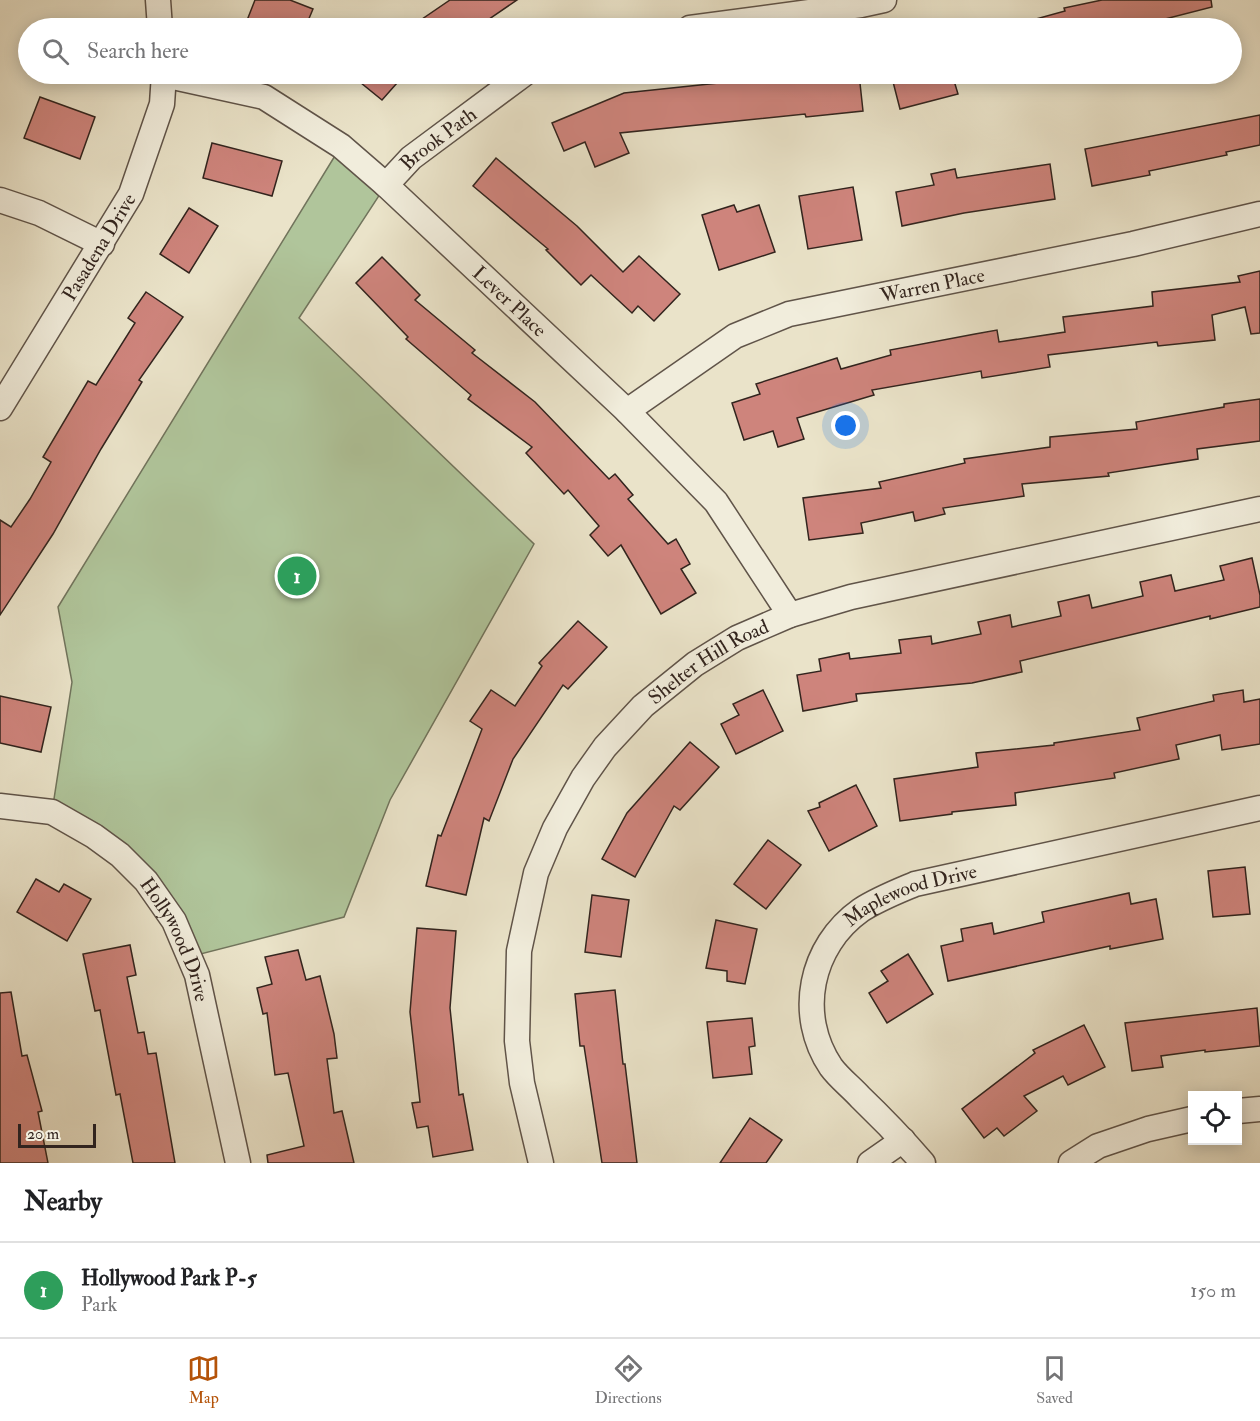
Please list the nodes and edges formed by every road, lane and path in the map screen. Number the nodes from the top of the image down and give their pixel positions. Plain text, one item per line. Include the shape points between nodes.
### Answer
1 (158, 0) edge
2 (884, 0) edge
3 (159, 18) edge
4 (764, 18) edge
5 (163, 84) edge
6 (207, 84) edge
7 (511, 84) edge
8 (386, 185) junction
9 (0, 200) edge
10 (1260, 214) edge
11 (102, 244) junction
12 (0, 408) edge
13 (627, 411) junction
14 (1260, 509) edge
15 (790, 615) junction
16 (0, 806) edge
17 (1260, 808) edge
18 (1260, 1109) edge
19 (1242, 1111) edge
20 (1188, 1120) edge
21 (903, 1140) junction
22 (238, 1163) edge
23 (541, 1163) edge
24 (870, 1163) edge
25 (923, 1163) edge
26 (1071, 1163) edge

1 - 3 street
2 - 4 street
5 - 11 street, Pasadena Drive via 162,104 131,195
6 - 8 street, Lever Place via 264,97 341,147
7 - 8 street, Brook Path via 411,158
8 - 13 street, Lever Place
9 - 11 street via 39,213
10 - 13 street, Warren Place via 789,314 735,336
11 - 12 street, Pasadena Drive
13 - 15 street, Lever Place via 716,502
14 - 15 street, Shelter Hill Road via 851,597
15 - 23 street, Shelter Hill Road via 737,638 695,664 643,706 604,747 555,828 536,873 519,951 518,1041 522,1083
16 - 22 street, Hollywood Drive via 52,812 94,836 146,881 174,921 197,975
17 - 21 street, Maplewood Drive via 915,884 884,897 833,936 812,986 811,1009 818,1043 832,1069
18 - 19 street
20 - 26 street via 1098,1146
21 - 24 street
21 - 25 street, Maplewood Drive

